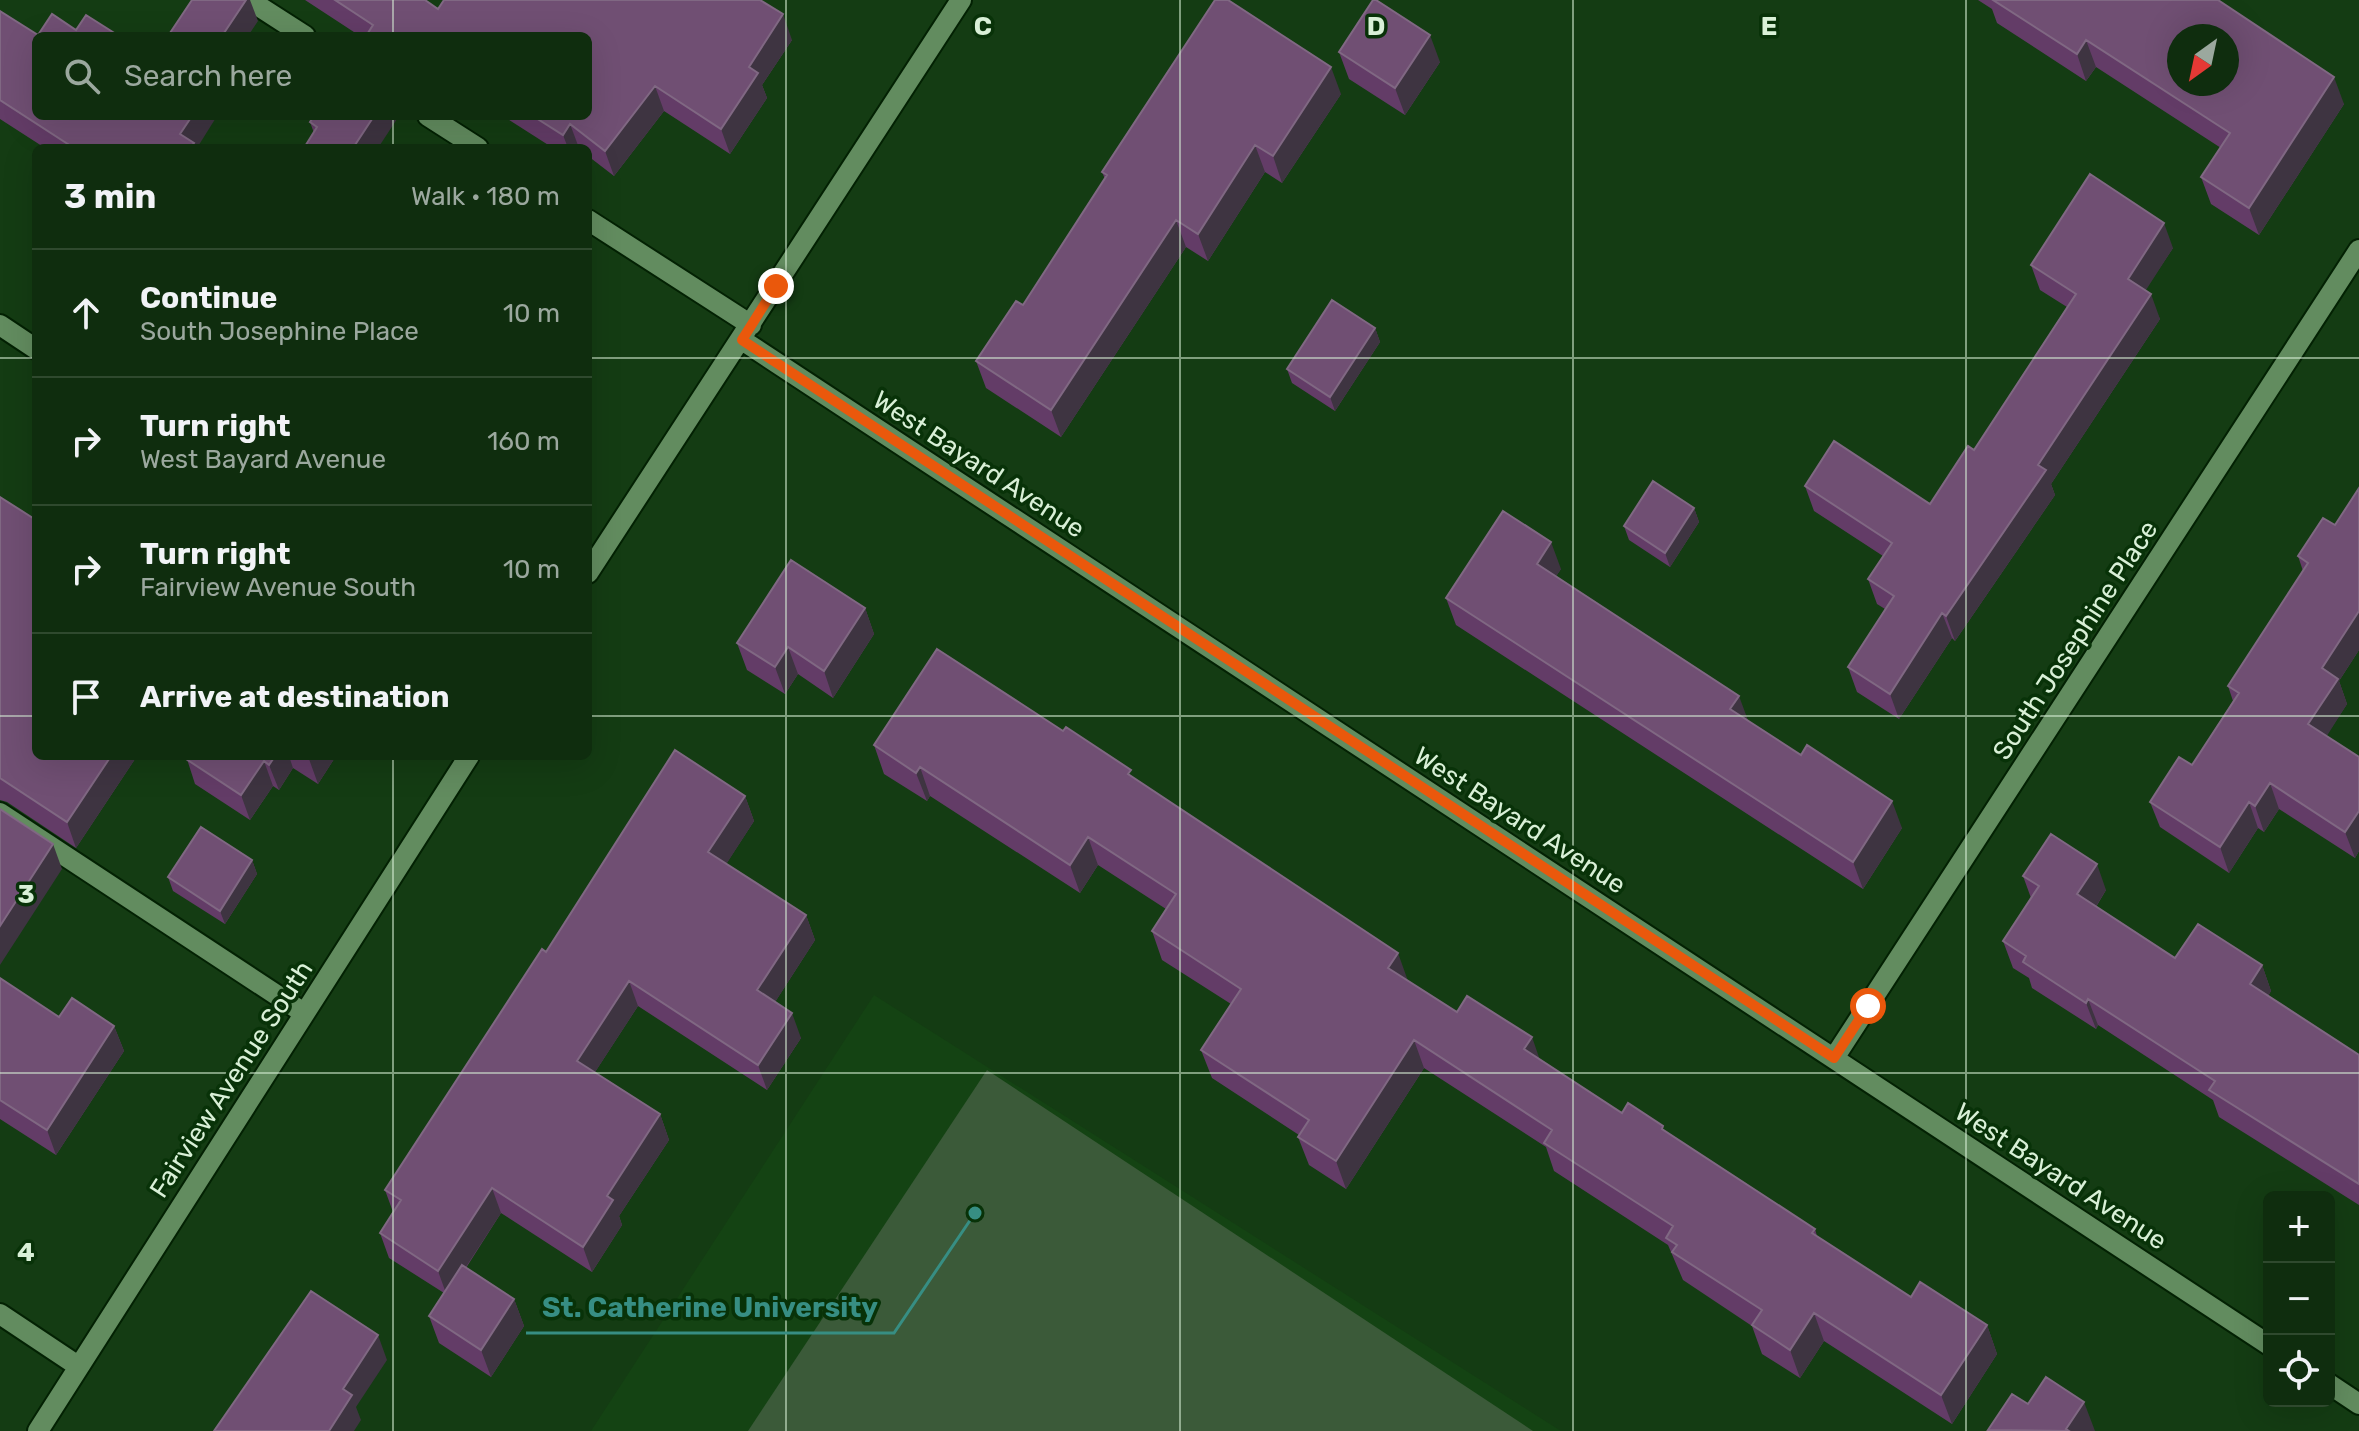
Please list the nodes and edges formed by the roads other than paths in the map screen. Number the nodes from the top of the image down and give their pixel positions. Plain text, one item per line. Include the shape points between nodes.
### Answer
1 (249, 0) edge
2 (961, 0) edge
3 (299, 32) edge
4 (434, 120) edge
5 (472, 144) edge
6 (592, 223) edge
7 (2359, 250) edge
8 (0, 325) edge
9 (746, 333) junction
10 (32, 346) edge
11 (592, 567) edge
12 (466, 760) edge
13 (0, 813) edge
14 (304, 1013) junction
15 (1834, 1058) junction
16 (0, 1314) edge
17 (2263, 1341) edge
18 (78, 1366) junction
19 (2335, 1388) edge
20 (2359, 1404) edge
21 (38, 1431) edge

1 - 3 street
2 - 9 street
4 - 5 street
6 - 9 street, West Bayard Avenue
7 - 15 street, South Josephine Place
8 - 10 street
9 - 11 street
9 - 15 street, West Bayard Avenue
12 - 14 street, Fairview Avenue South
13 - 14 street
14 - 18 street, Fairview Avenue South
15 - 17 street, West Bayard Avenue
16 - 18 street
18 - 21 street, Fairview Avenue South
19 - 20 street

